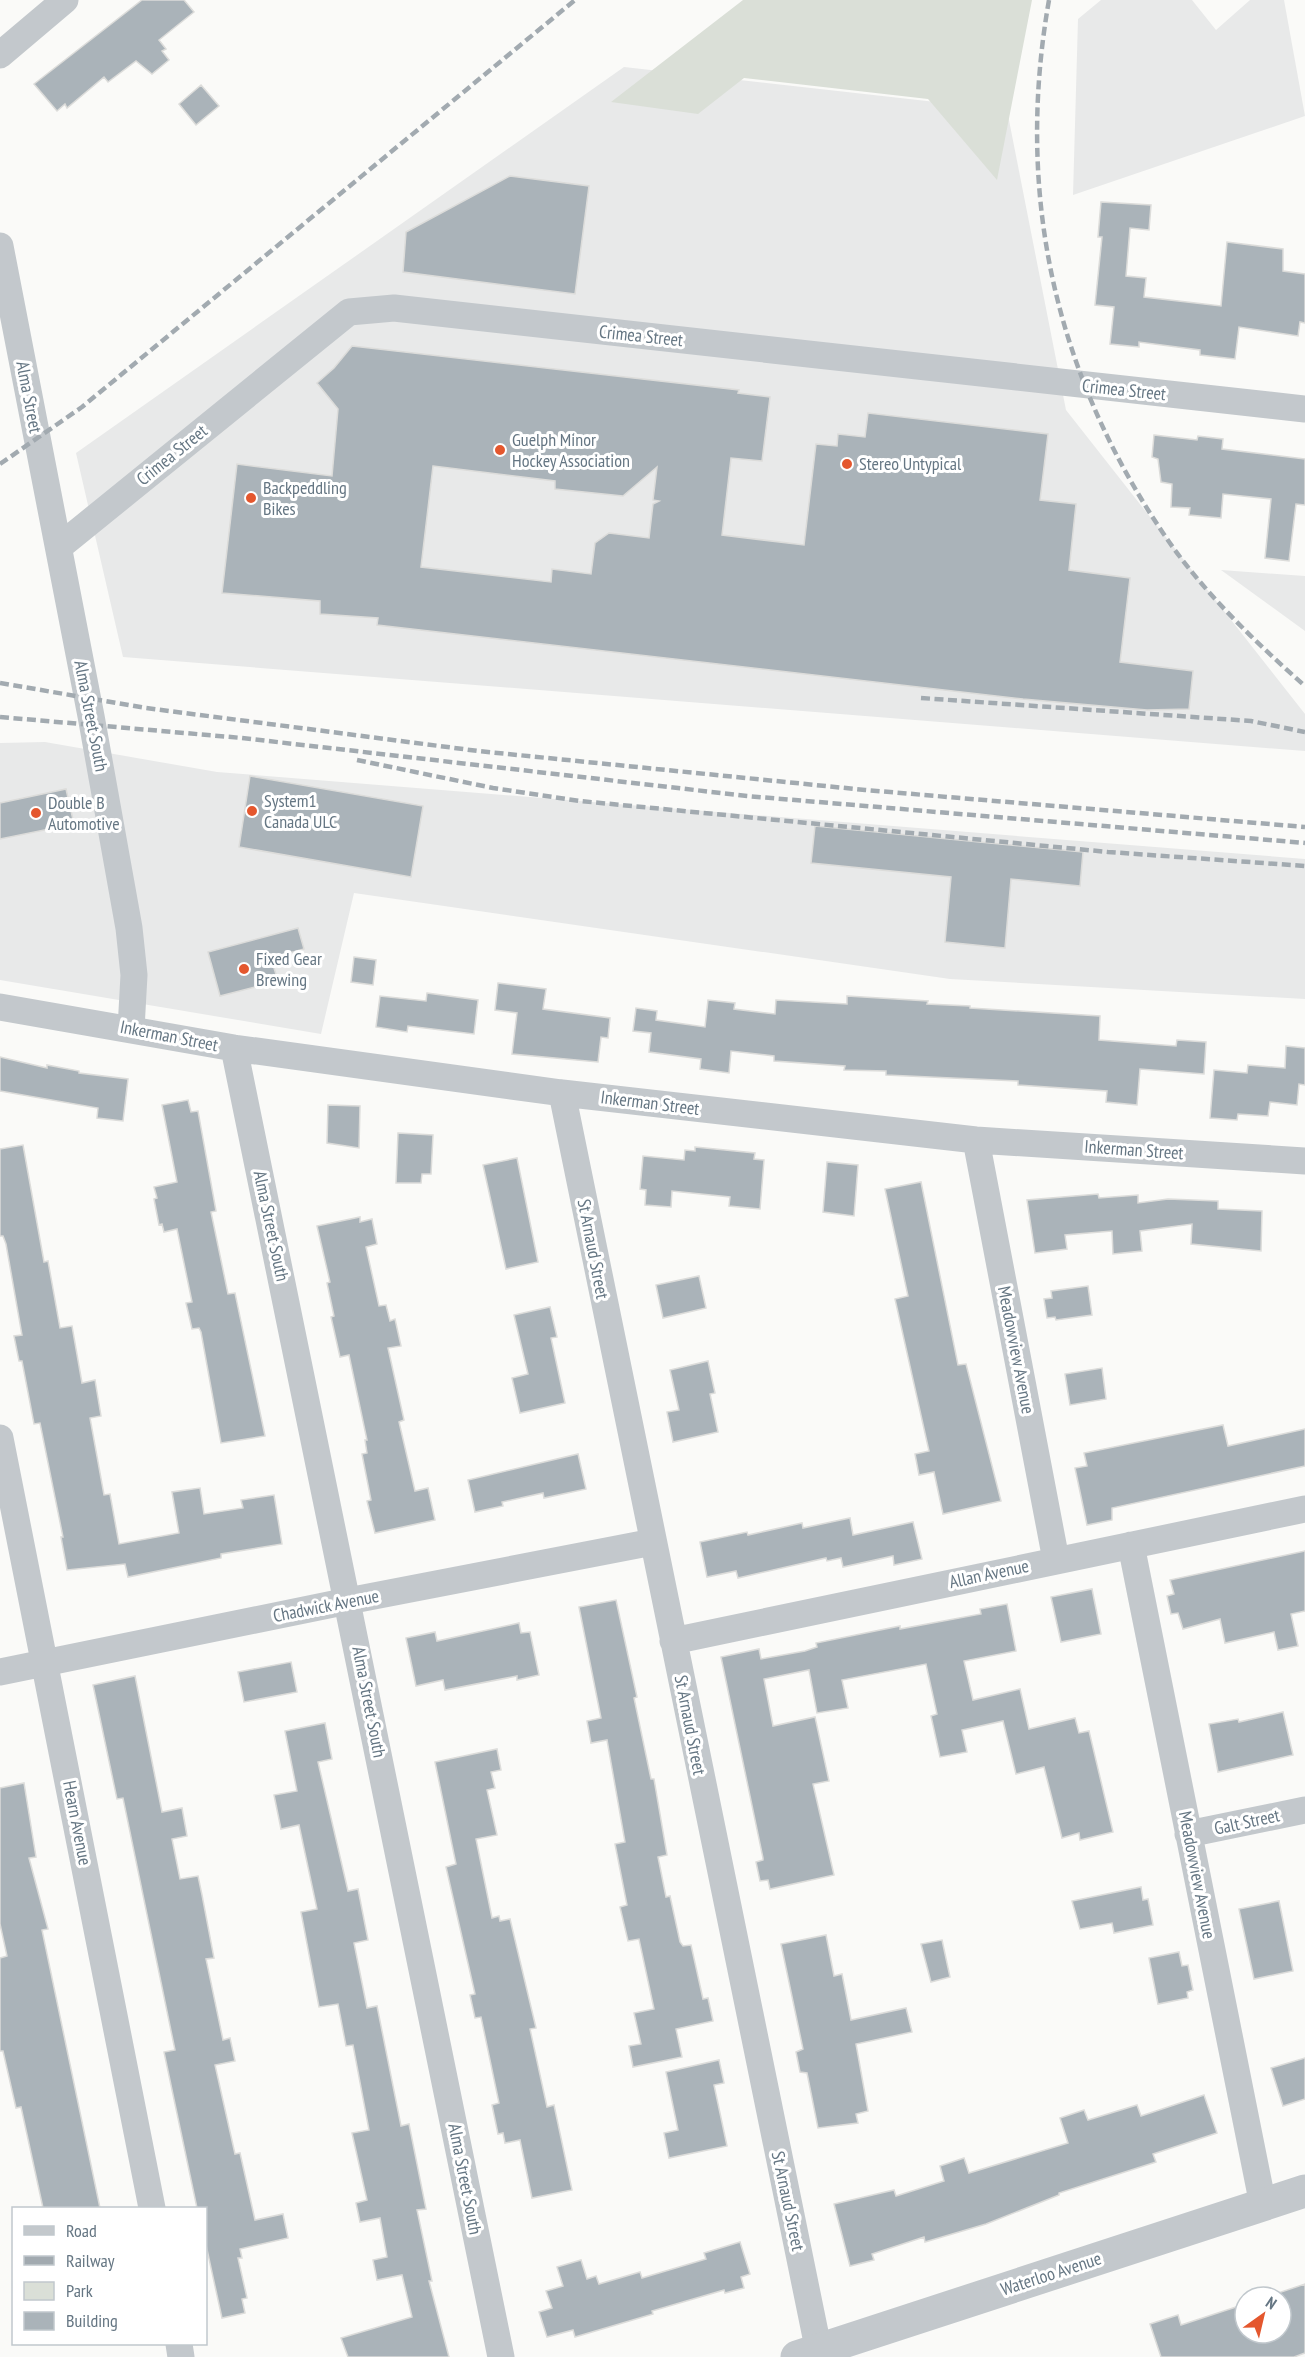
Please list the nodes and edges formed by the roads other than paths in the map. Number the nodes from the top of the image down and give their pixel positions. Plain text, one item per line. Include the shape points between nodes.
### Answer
1 (65, 0) edge
2 (0, 55) edge
3 (0, 246) edge
4 (8, 331) edge
5 (1305, 409) edge
6 (59, 547) junction
7 (0, 1007) edge
8 (131, 1029) junction
9 (234, 1048) junction
10 (562, 1093) junction
11 (976, 1140) junction
12 (1305, 1161) edge
13 (0, 1438) edge
14 (1305, 1509) edge
15 (653, 1542) junction
16 (1131, 1545) junction
17 (1056, 1560) junction
18 (348, 1601) junction
19 (674, 1641) junction
20 (45, 1663) junction
21 (0, 1672) edge
22 (1305, 1810) edge
23 (1188, 1834) junction
24 (1305, 2191) edge
25 (1263, 2205) junction
26 (152, 2207) edge
27 (812, 2355) edge
28 (501, 2357) edge

1 - 2 street
3 - 4 street, Alma Street
4 - 6 street, Alma Street
5 - 6 street, Crimea Street via 394,308 349,312
6 - 8 street, Alma Street South via 129,928 134,975
7 - 8 street, Inkerman Street
8 - 9 street, Inkerman Street
9 - 10 street, Inkerman Street
9 - 18 street, Alma Street South
10 - 11 street, Inkerman Street
10 - 15 street, St Arnaud Street
11 - 12 street, Inkerman Street
11 - 17 street, Meadowview Avenue
13 - 20 street, Hearn Avenue
14 - 16 street, Allan Avenue
15 - 18 street, Chadwick Avenue
15 - 19 street, St Arnaud Street
16 - 17 street, Allan Avenue
16 - 23 street, Meadowview Avenue
17 - 19 street, Allan Avenue
18 - 20 street, Chadwick Avenue
18 - 28 street, Alma Street South
19 - 27 street, St Arnaud Street
20 - 21 street, Chadwick Avenue
20 - 26 street, Hearn Avenue
22 - 23 street, Galt Street
23 - 25 street, Meadowview Avenue
24 - 25 street, Waterloo Avenue
25 - 27 street, Waterloo Avenue

